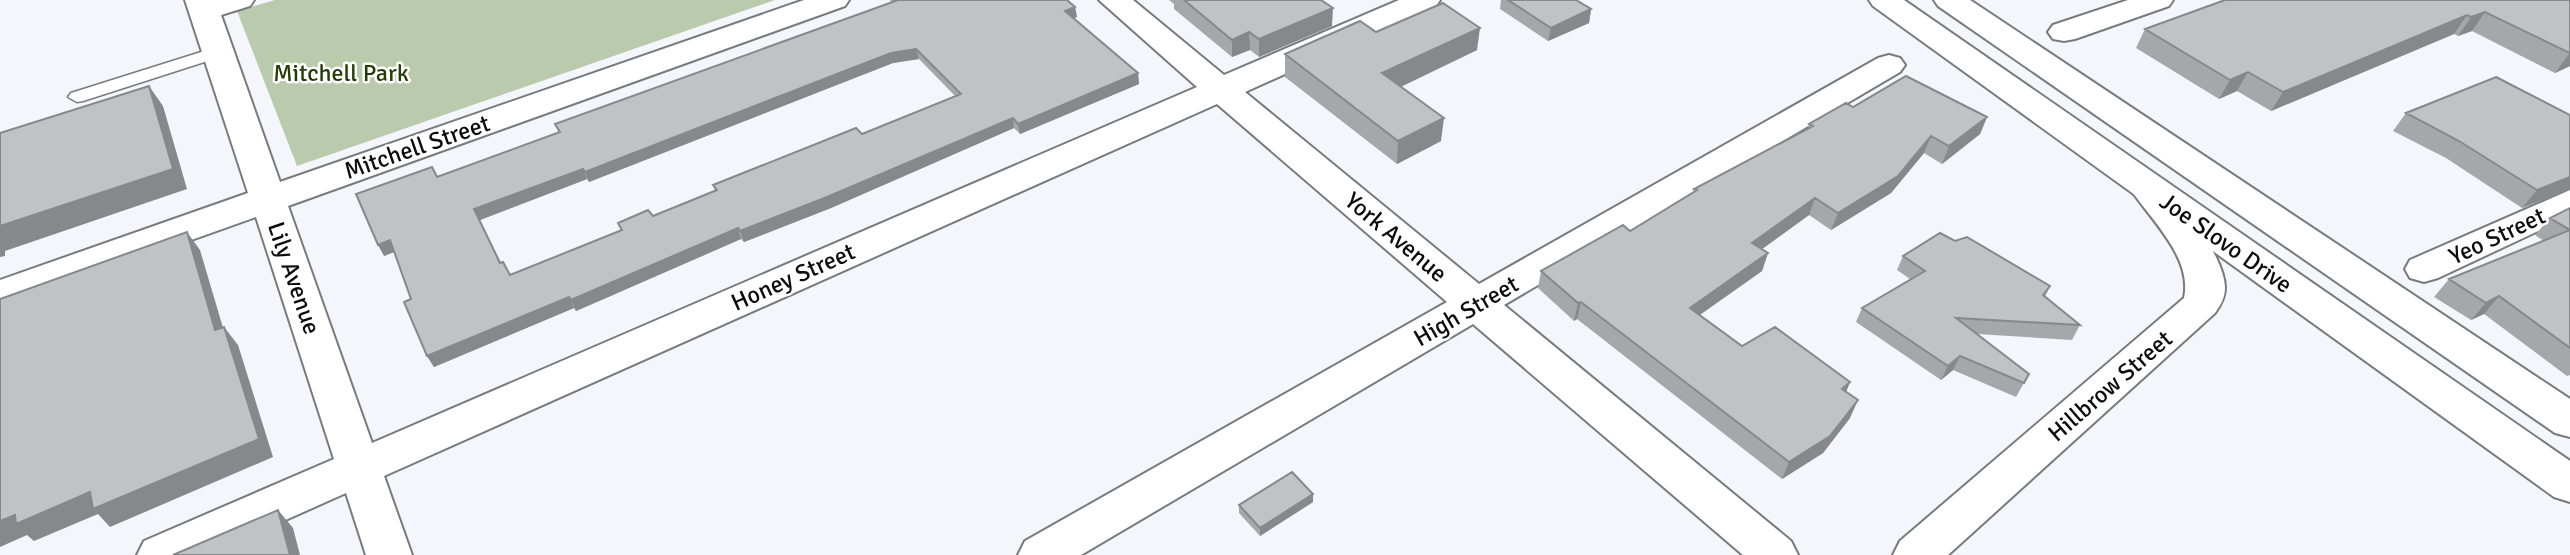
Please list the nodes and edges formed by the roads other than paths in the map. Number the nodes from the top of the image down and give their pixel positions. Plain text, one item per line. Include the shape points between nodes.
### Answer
1 (239, 0) edge
2 (834, 0) edge
3 (1114, 0) edge
4 (1425, 0) edge
5 (1884, 0) edge
6 (1949, 0) edge
7 (2158, 0) edge
8 (201, 5) edge
9 (2064, 32) dead end
10 (217, 52) junction
11 (1889, 65) dead end
12 (1220, 88) junction
13 (77, 97) dead end
14 (2147, 187) junction
15 (267, 200) junction
16 (2570, 202) edge
17 (2424, 269) dead end
18 (0, 294) edge
19 (1476, 305) junction
20 (2570, 421) edge
21 (360, 469) junction
22 (2570, 484) edge
23 (160, 555) edge
24 (389, 555) edge
25 (1041, 555) edge
26 (1775, 555) edge
27 (1916, 555) edge

1 - 8 street
2 - 15 street, Mitchell Street
3 - 12 street, York Avenue
4 - 12 street, Honey Street
5 - 14 street, Joe Slovo Drive
6 - 20 street, Joe Slovo Drive
7 - 9 street
8 - 10 street, Lily Avenue
10 - 13 lane
10 - 15 street, Lily Avenue
11 - 19 street, High Street
12 - 19 street, York Avenue
12 - 21 street, Honey Street
14 - 22 street, Joe Slovo Drive
14 - 27 street, Hillbrow Street via 2184,236 2199,265 2206,285 2203,300
15 - 18 street, Mitchell Street
15 - 21 street, Lily Avenue
16 - 17 street, Yeo Street
19 - 25 street, High Street
19 - 26 street, York Avenue
21 - 23 street, Honey Street
21 - 24 street, Lily Avenue

